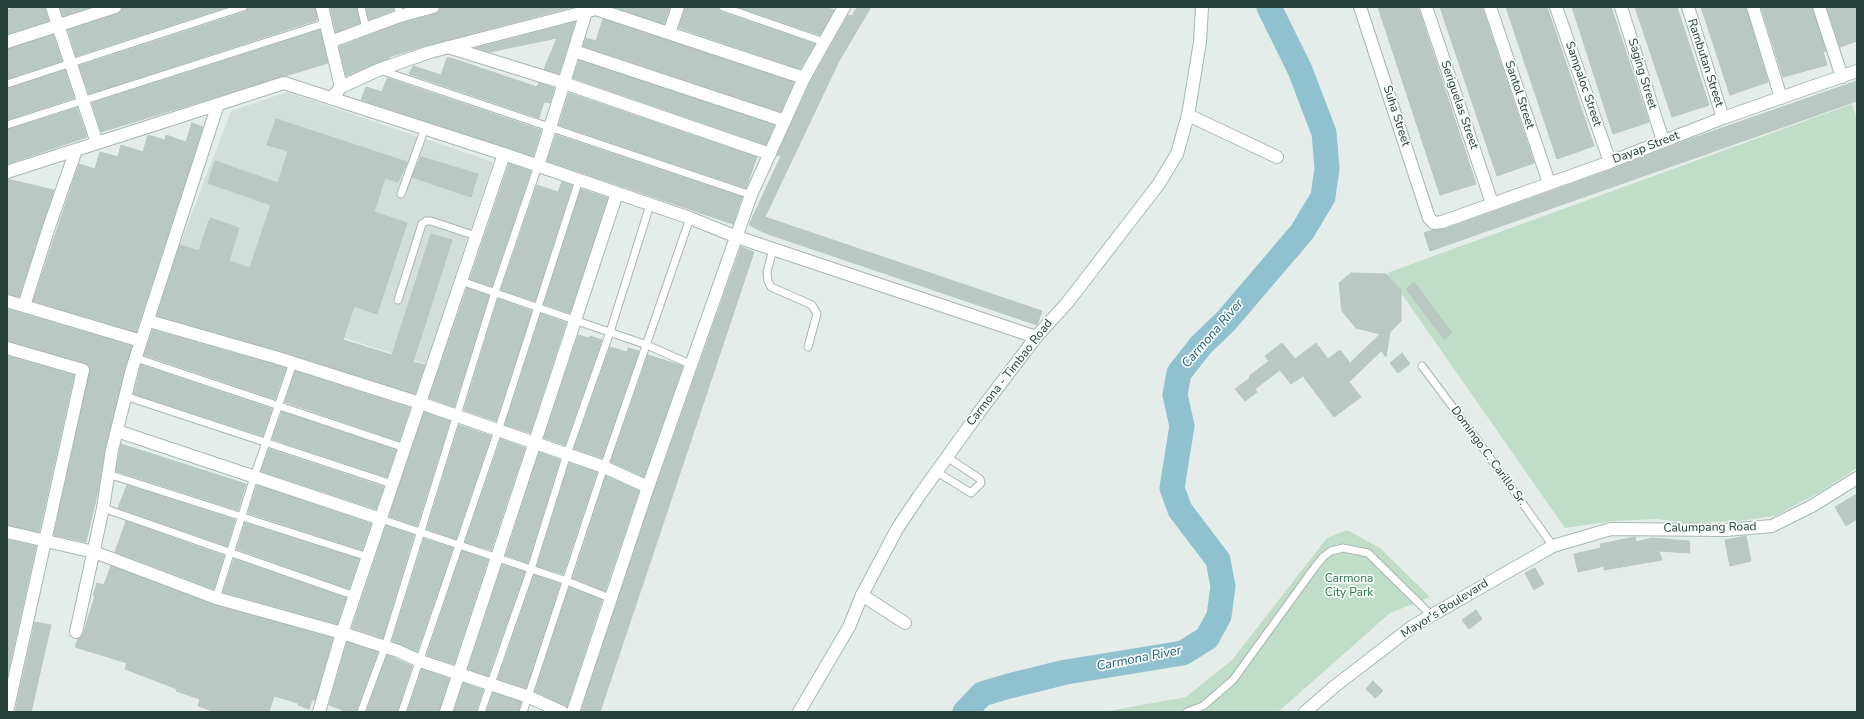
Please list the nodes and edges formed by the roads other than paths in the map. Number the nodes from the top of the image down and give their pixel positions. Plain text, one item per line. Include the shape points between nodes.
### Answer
1 (52, 7) edge
2 (115, 7) edge
3 (243, 7) edge
4 (322, 7) edge
5 (361, 7) edge
6 (433, 7) edge
7 (678, 7) edge
8 (722, 7) edge
9 (844, 7) edge
10 (1202, 7) edge
11 (1360, 7) edge
12 (1426, 7) edge
13 (1490, 7) edge
14 (1556, 7) edge
15 (1621, 7) edge
16 (1688, 7) edge
17 (1753, 7) edge
18 (1819, 7) edge
19 (586, 9) edge
20 (399, 11) edge
21 (326, 23) junction
22 (58, 26) junction
23 (366, 28) junction
24 (669, 33) junction
25 (7, 42) edge
26 (330, 42) junction
27 (824, 42) junction
28 (448, 47) junction
29 (574, 51) junction
30 (71, 64) junction
31 (378, 70) junction
32 (1857, 71) edge
33 (1842, 77) junction
34 (804, 78) junction
35 (564, 83) junction
36 (7, 84) edge
37 (341, 87) junction
38 (332, 98) junction
39 (1781, 98) junction
40 (83, 100) junction
41 (218, 104) junction
42 (1188, 115) junction
43 (1723, 118) junction
44 (785, 121) junction
45 (7, 125) edge
46 (425, 128) junction
47 (550, 128) junction
48 (1663, 141) junction
49 (97, 143) junction
50 (76, 150) junction
51 (504, 154) junction
52 (770, 154) junction
53 (1277, 157) dead end
54 (1610, 162) junction
55 (538, 166) junction
56 (7, 172) edge
57 (579, 180) junction
58 (1549, 183) junction
59 (617, 193) junction
60 (401, 194) dead end
61 (751, 195) junction
62 (1492, 203) junction
63 (650, 205) junction
64 (690, 218) junction
65 (1434, 223) joint
66 (476, 236) junction
67 (737, 237) junction
68 (773, 249) junction
69 (461, 281) junction
70 (495, 292) junction
71 (398, 300) dead end
72 (7, 301) edge
73 (24, 306) junction
74 (538, 307) junction
75 (575, 319) junction
76 (149, 321) junction
77 (610, 332) junction
78 (1036, 337) junction
79 (141, 341) junction
80 (646, 345) junction
81 (808, 347) dead end
82 (7, 348) edge
83 (136, 358) junction
84 (293, 363) junction
85 (692, 365) junction
86 (1422, 366) dead end
87 (125, 396) junction
88 (420, 404) junction
89 (278, 406) junction
90 (457, 416) junction
91 (117, 431) junction
92 (498, 431) junction
93 (266, 442) junction
94 (535, 443) junction
95 (405, 448) junction
96 (567, 454) junction
97 (947, 457) junction
98 (604, 467) junction
99 (936, 472) junction
100 (108, 474) junction
101 (254, 477) junction
102 (1857, 478) edge
103 (392, 484) junction
104 (648, 487) junction
105 (103, 508) junction
106 (242, 518) junction
107 (381, 519) junction
108 (7, 532) edge
109 (421, 532) junction
110 (46, 540) junction
111 (458, 544) junction
112 (1553, 546) junction
113 (94, 552) junction
114 (230, 553) junction
115 (368, 557) junction
116 (498, 558) junction
117 (531, 569) junction
118 (566, 581) junction
119 (862, 595) junction
120 (355, 596) junction
121 (216, 598) junction
122 (612, 599) junction
123 (1432, 616) junction
124 (905, 623) dead end
125 (76, 632) dead end
126 (342, 633) junction
127 (385, 647) junction
128 (420, 661) junction
129 (458, 672) junction
130 (492, 684) junction
131 (529, 697) junction
132 (7, 712) edge
133 (319, 712) edge
134 (361, 712) edge
135 (402, 712) edge
136 (446, 712) edge
137 (481, 712) edge
138 (524, 712) edge
139 (562, 712) edge
140 (573, 712) edge
141 (799, 712) edge
142 (1187, 712) edge
143 (1306, 712) edge

1 - 22 street
2 - 22 street
3 - 30 lane
4 - 21 street
5 - 23 lane
6 - 20 street
7 - 24 street
8 - 27 lane
9 - 27 street
10 - 42 street, Carmona - Timbao Road via 1200,42
11 - 65 street, Suha Street via 1429,218
12 - 62 street, Seriguelas Street
13 - 58 street, Santol Street
14 - 54 street, Sampaloc Street
15 - 48 street, Saging Street
16 - 43 street, Rambutan Street
17 - 39 street
18 - 33 street
19 - 24 street via 596,9
19 - 28 street
19 - 29 street
20 - 23 street
21 - 26 street
21 - 40 lane
22 - 25 street
22 - 30 street
23 - 26 street
24 - 34 street
26 - 37 street
27 - 34 street
28 - 31 street
28 - 35 street
29 - 35 street
29 - 44 street
30 - 36 lane
30 - 40 street
31 - 37 street
31 - 47 lane
32 - 33 street, Dayap Street
33 - 39 street, Dayap Street
34 - 44 street
35 - 47 street
35 - 52 street
37 - 38 street
38 - 41 street via 284,83
38 - 46 street
39 - 43 street, Dayap Street
40 - 45 lane
40 - 49 street
41 - 49 street
41 - 76 street
42 - 53 street
42 - 78 street, Carmona - Timbao Road via 1177,154 1158,185 1067,303
43 - 48 street, Dayap Street
44 - 52 street
46 - 51 street
46 - 60 lane
47 - 55 street
47 - 61 lane
48 - 54 street, Dayap Street
49 - 50 street
50 - 56 street
50 - 73 street
51 - 55 street
51 - 66 street
52 - 61 street
54 - 58 street, Dayap Street
55 - 57 street
55 - 70 lane
57 - 59 street
57 - 74 lane
58 - 62 street, Dayap Street
59 - 63 street
59 - 75 street
61 - 67 street
62 - 65 street, Dayap Street
63 - 64 street
63 - 77 lane
64 - 67 street
64 - 80 lane
66 - 69 street
66 - 71 lane via 431,221 422,224
67 - 68 street
67 - 85 street
68 - 78 street
68 - 81 lane via 767,272 772,287 812,305 817,314
69 - 70 lane
69 - 88 street
70 - 74 lane
70 - 90 lane
72 - 73 street
73 - 79 street
74 - 75 lane
74 - 92 lane
75 - 77 lane
75 - 94 street
76 - 79 street
76 - 84 street
77 - 80 lane
77 - 96 lane
78 - 97 street, Carmona - Timbao Road
79 - 83 street
80 - 85 lane
80 - 98 lane
82 - 110 street via 83,370
83 - 87 street
83 - 89 lane
84 - 88 street
84 - 89 lane
85 - 104 street
86 - 112 lane, Domingo C. Carillo Sr.
87 - 91 street
87 - 93 lane
88 - 90 street
88 - 95 street
89 - 93 lane
89 - 95 lane
90 - 92 street
90 - 109 lane
91 - 100 street
91 - 101 street
92 - 94 street
92 - 111 lane
93 - 101 lane
93 - 103 lane
94 - 96 street
94 - 116 street
95 - 103 street
96 - 98 street
96 - 117 lane
97 - 99 street, Carmona - Timbao Road
97 - 99 lane via 980,479 981,483 971,493
98 - 104 street
98 - 118 lane
99 - 119 street, Carmona - Timbao Road via 897,529
100 - 105 street
100 - 106 lane
101 - 106 lane
101 - 107 street
102 - 112 street, Calumpang Road via 1812,506 1772,526 1726,530 1611,529
103 - 107 street
104 - 122 street
105 - 113 street
105 - 114 lane
106 - 114 lane
106 - 115 lane
107 - 109 lane
107 - 115 street
108 - 110 street
109 - 111 lane
109 - 127 lane
110 - 113 street
110 - 132 street
111 - 116 lane
111 - 128 lane
112 - 123 street, Mayor's Boulevard
113 - 121 street
113 - 125 street
114 - 120 lane
114 - 121 lane
115 - 120 street
116 - 117 lane
116 - 129 street
117 - 118 lane
117 - 130 lane
118 - 122 lane
118 - 131 lane
119 - 124 street
119 - 141 street, Carmona - Timbao Road via 849,627
120 - 126 street
121 - 126 street
122 - 140 street
123 - 142 lane via 1368,553 1343,548 1332,551 1323,556 1315,566 1233,680 1202,706
123 - 143 street, Mayor's Boulevard via 1413,626 1335,686
126 - 127 street
126 - 133 street
127 - 128 street
127 - 134 lane
128 - 129 street
128 - 135 lane
129 - 130 street
129 - 136 street
130 - 131 street
130 - 137 lane
131 - 138 lane
131 - 139 street

